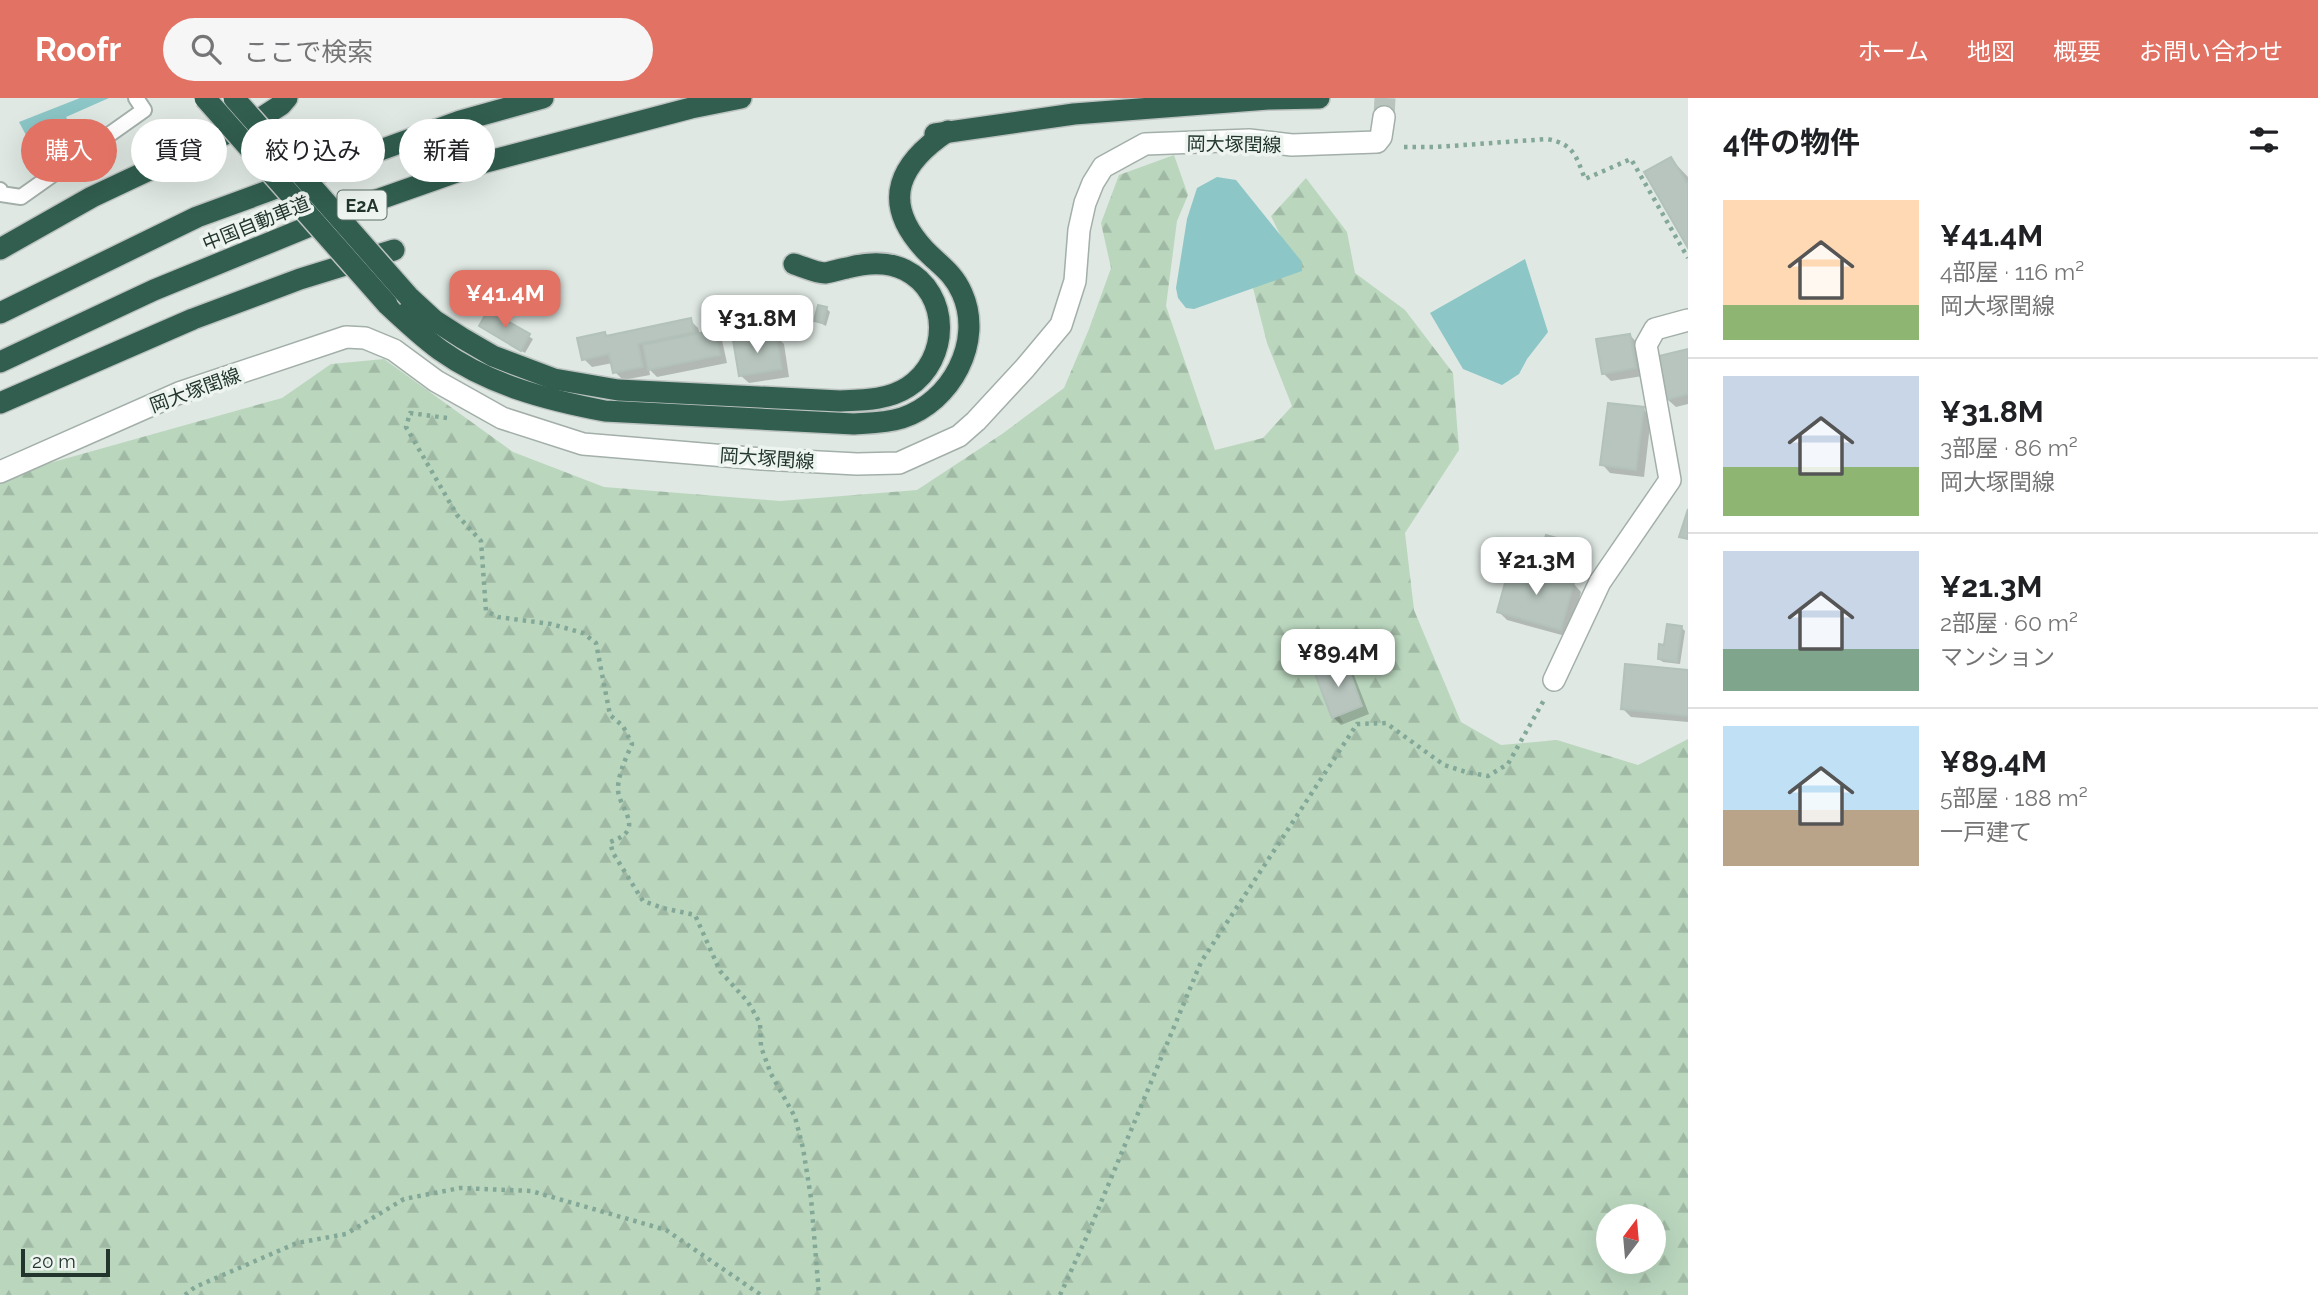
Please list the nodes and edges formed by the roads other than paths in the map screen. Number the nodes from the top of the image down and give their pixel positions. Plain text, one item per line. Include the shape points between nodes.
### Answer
1 (136, 98) edge
2 (205, 98) edge
3 (233, 98) edge
4 (287, 98) edge
5 (543, 98) edge
6 (741, 98) edge
7 (1319, 98) edge
8 (1382, 127) road end
9 (948, 131) junction
10 (925, 135) dead end
11 (0, 190) edge
12 (0, 249) edge
13 (394, 250) dead end
14 (794, 264) dead end
15 (0, 313) edge
16 (1688, 320) edge
17 (0, 362) edge
18 (0, 403) edge
19 (0, 472) edge
20 (1679, 482) edge
21 (1554, 680) road end

1 - 11 lane via 144,110 21,197
2 - 9 highway, bridge via 387,304 433,345 471,369 503,384 605,411 854,424 903,418 927,406 946,390 966,350 968,306 951,272 915,238 900,200 902,179 914,159
3 - 14 highway, bridge via 434,320 493,356 554,379 607,389 841,401 890,396 924,373 937,348 941,326 937,307 914,276 881,264 824,273
4 - 12 highway via 264,116 92,197
5 - 15 highway, 中国自動車道 / E2A via 460,121 197,217
6 - 17 highway, 中国自動車道 / E2A via 482,163 354,208 154,289
7 - 9 highway via 1074,114
8 - 19 street, 岡大塚閏線 via 1377,142 1371,143 1292,145 1250,140 1145,144 1103,167 1085,203 1075,281 1061,325 959,436 899,463 761,459 583,444 502,418 436,381 394,350 365,338 346,337 179,393
9 - 10 highway
13 - 18 highway via 193,319
16 - 20 street via 1655,329 1646,345
20 - 21 street via 1600,582

